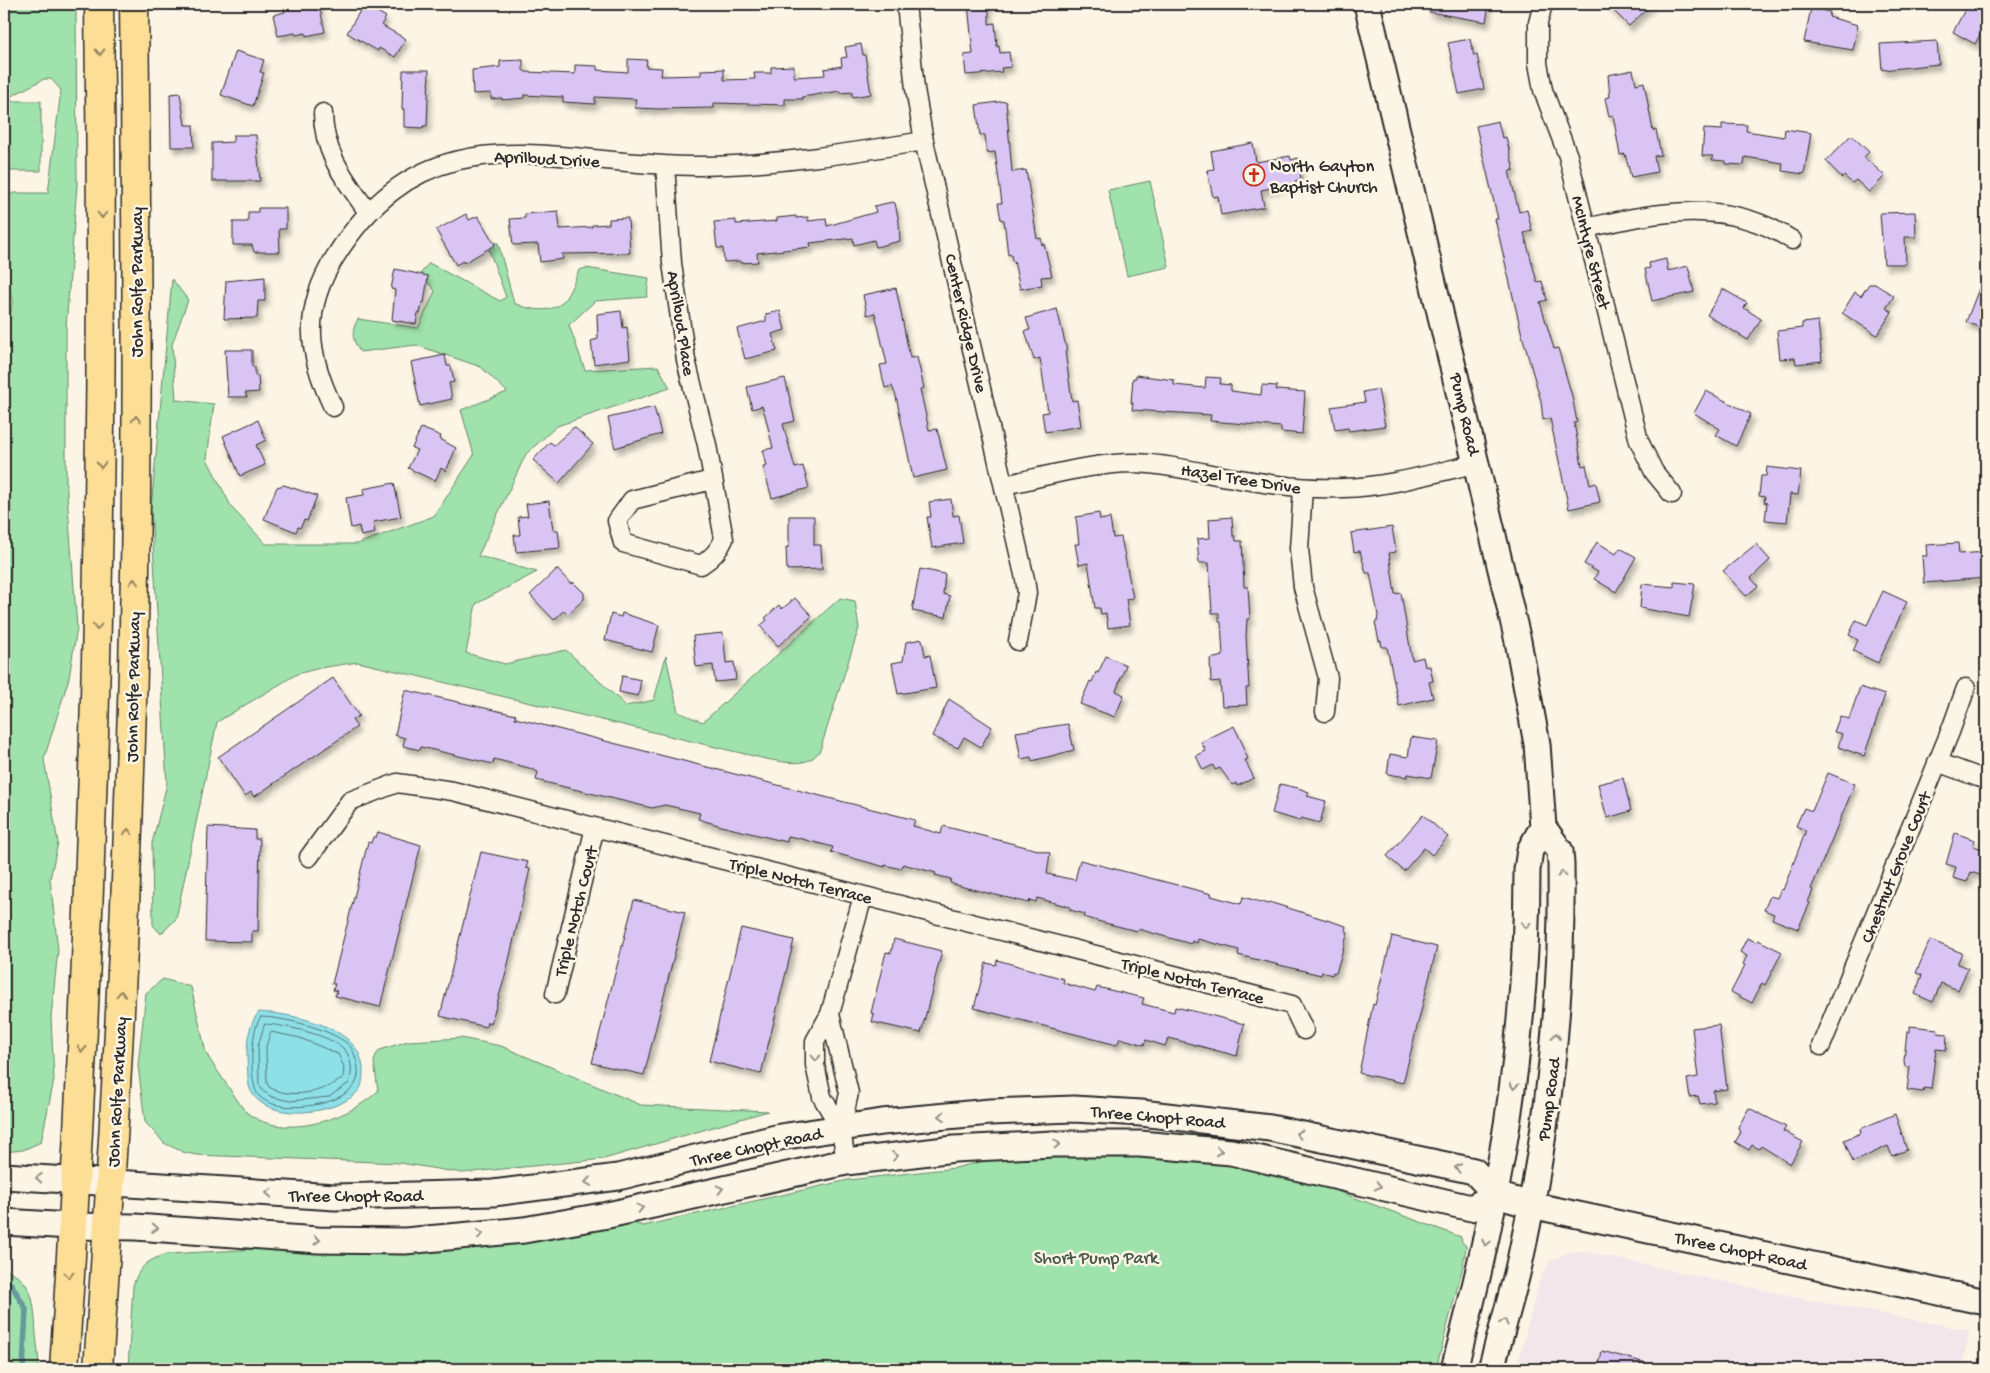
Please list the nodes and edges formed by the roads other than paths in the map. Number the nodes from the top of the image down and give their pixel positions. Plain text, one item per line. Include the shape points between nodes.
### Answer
1 (99, 4) edge
2 (134, 4) edge
3 (906, 4) edge
4 (1367, 4) edge
5 (1542, 4) edge
6 (323, 113) dead end
7 (924, 140) junction
8 (665, 165) junction
9 (368, 212) junction
10 (1586, 228) junction
11 (1792, 240) dead end
12 (333, 407) dead end
13 (1478, 463) junction
14 (712, 480) junction
15 (1004, 485) junction
16 (1303, 488) junction
17 (1672, 494) dead end
18 (1018, 641) dead end
19 (1966, 688) dead end
20 (1325, 712) dead end
21 (1937, 762) junction
22 (1986, 780) edge
23 (595, 827) junction
24 (1543, 828) junction
25 (309, 857) dead end
26 (863, 896) junction
27 (554, 994) dead end
28 (830, 1014) junction
29 (1304, 1030) dead end
30 (1821, 1046) dead end
31 (841, 1129) junction
32 (846, 1162) junction
33 (4, 1176) edge
34 (74, 1180) junction
35 (111, 1182) junction
36 (1496, 1195) junction
37 (1531, 1205) junction
38 (4, 1222) edge
39 (71, 1226) junction
40 (107, 1226) junction
41 (1986, 1302) edge
42 (64, 1369) edge
43 (98, 1369) edge
44 (1454, 1369) edge
45 (1491, 1369) edge

1 -> 34 main road, John Rolfe Parkway via 101,388 98,622
35 -> 2 main road, John Rolfe Parkway via 131,737 136,461
3 - 7 street, Center Ridge Drive
4 - 13 main road, Pump Road
5 - 10 street, McIntyre Street via 1538,63 1543,90 1568,156
6 - 9 street via 323,127 335,165
7 - 8 street, Aprilbud Drive via 794,160
7 - 15 street, Center Ridge Drive
8 - 9 street, Aprilbud Drive via 537,154 480,156 446,164 409,180
8 - 14 street, Aprilbud Place via 672,263 684,350
9 - 12 street, Aprilbud Drive via 329,267 316,304 311,340 313,353
10 - 11 street via 1644,215 1700,210 1756,221
10 - 17 street, McIntyre Street via 1639,441 1654,472
13 - 16 street, Hazel Tree Drive via 1381,484
13 - 24 main road, Pump Road via 1538,744
14 - 14 street, Aprilbud Place via 724,539 711,558 700,565 623,543 617,521 632,500
15 - 16 street, Hazel Tree Drive via 1102,466 1135,463
15 - 18 street, Center Ridge Drive via 1027,592
16 - 20 street via 1299,549 1303,588 1328,678
19 - 21 street, Chestnut Grove Court
21 - 22 street
21 - 30 street, Chestnut Grove Court
23 - 25 street, Triple Notch Terrace via 453,792 397,783 350,802
23 - 26 street, Triple Notch Terrace
23 - 27 street, Triple Notch Court
24 -> 36 main road, Pump Road via 1530,850 1527,870 1518,1042
37 -> 24 main road, Pump Road via 1550,1092 1559,1004 1562,916 1560,851
26 - 28 street
26 - 29 street, Triple Notch Terrace via 1292,1005
28 - 31 street via 849,1093
28 -> 31 street via 815,1041 816,1065 822,1097
31 - 32 street
31 -> 35 main road, Three Chopt Road via 780,1137 618,1177 492,1192 335,1197
36 -> 31 main road, Three Chopt Road via 1474,1171 1270,1128 1211,1119 1074,1109 924,1117
32 -> 36 main road, Three Chopt Road via 954,1149 1140,1144 1232,1152 1471,1208
40 -> 32 main road, Three Chopt Road via 318,1240 405,1241 524,1230 608,1215
34 -> 33 main road, Three Chopt Road
34 - 35 main road, Three Chopt Road
34 - 39 main road, John Rolfe Parkway
35 - 40 main road, John Rolfe Parkway
36 - 37 main road, Three Chopt Road
36 -> 44 main road, Pump Road
37 - 41 main road, Three Chopt Road
45 -> 37 main road, Pump Road via 1521,1258
38 - 39 main road, Three Chopt Road
39 - 40 main road, Three Chopt Road
39 -> 42 main road, John Rolfe Parkway
40 - 43 main road, John Rolfe Parkway

